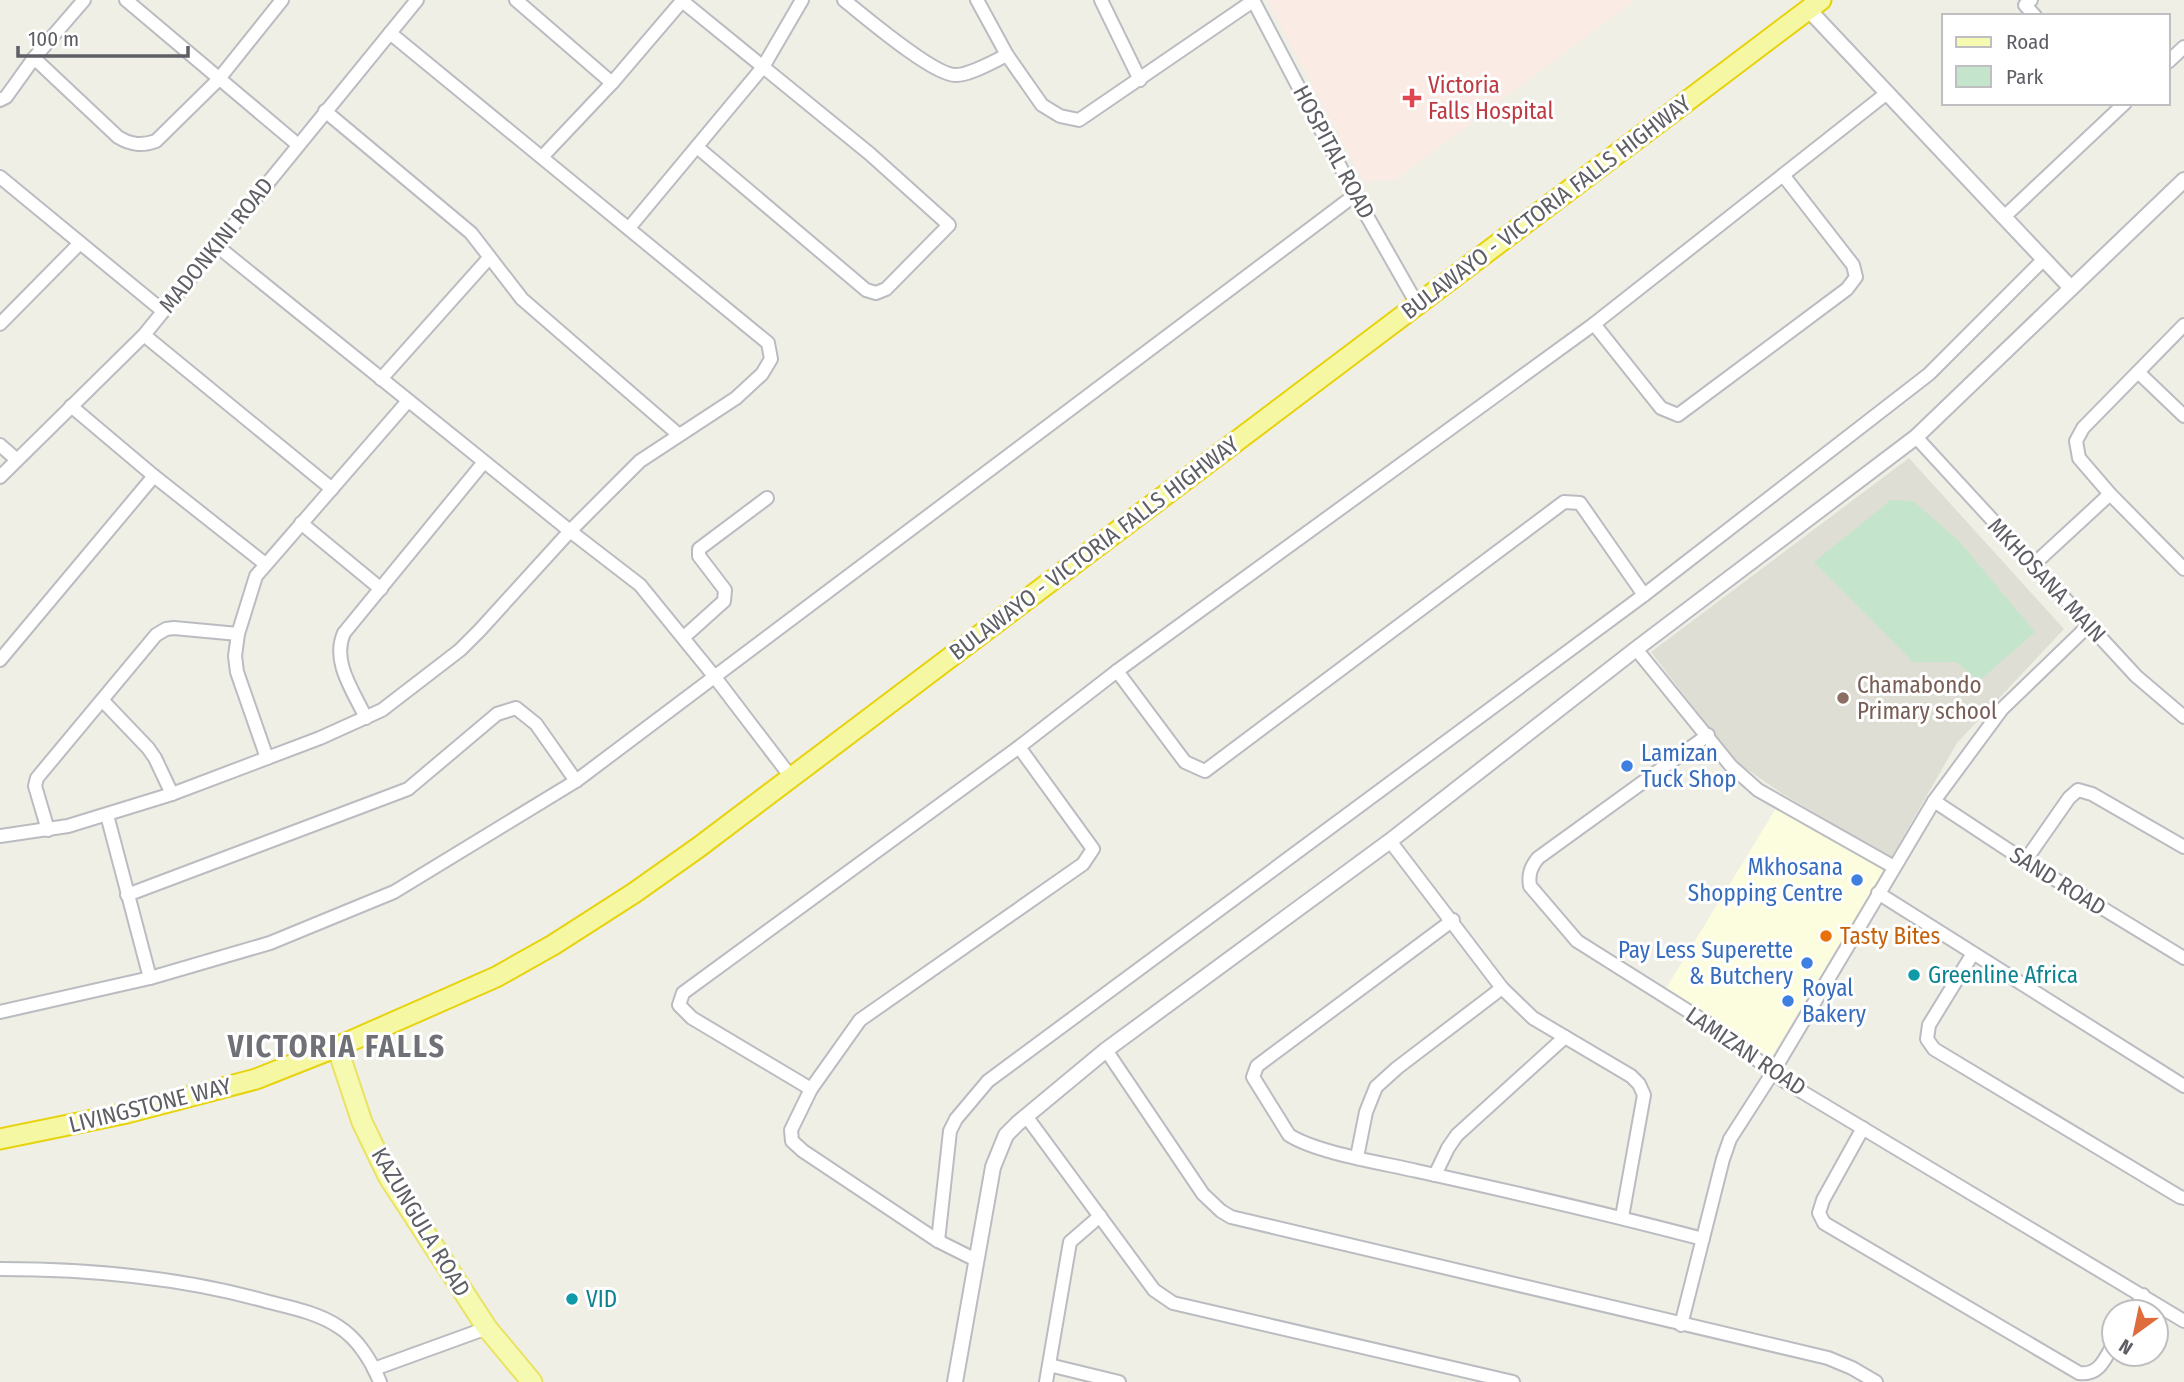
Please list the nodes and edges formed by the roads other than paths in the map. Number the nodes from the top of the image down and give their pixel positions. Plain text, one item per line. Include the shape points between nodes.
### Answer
1 (84, 0) edge
2 (126, 0) edge
3 (282, 0) edge
4 (417, 0) edge
5 (516, 0) edge
6 (802, 0) edge
7 (844, 0) edge
8 (977, 0) edge
9 (1101, 0) edge
10 (1253, 0) edge
11 (2031, 0) edge
12 (682, 1) edge
13 (1814, 5) edge
14 (2033, 14) edge
15 (390, 33) junction
16 (2184, 47) edge
17 (1007, 55) junction
18 (34, 58) junction
19 (2170, 60) edge
20 (763, 67) junction
21 (218, 80) junction
22 (1140, 80) junction
23 (612, 83) junction
24 (1887, 93) junction
25 (0, 100) edge
26 (2121, 105) edge
27 (325, 111) junction
28 (297, 144) junction
29 (697, 147) junction
30 (542, 157) junction
31 (1783, 175) junction
32 (0, 177) edge
33 (2184, 180) edge
34 (1355, 195) junction
35 (2004, 217) junction
36 (629, 228) junction
37 (80, 243) junction
38 (217, 246) junction
39 (489, 258) junction
40 (2044, 259) junction
41 (2071, 288) junction
42 (1417, 304) junction
43 (163, 311) junction
44 (0, 324) edge
45 (1594, 324) junction
46 (2184, 325) edge
47 (144, 335) junction
48 (2138, 372) junction
49 (381, 379) junction
50 (408, 401) junction
51 (71, 406) junction
52 (2184, 416) edge
53 (679, 435) junction
54 (1916, 437) junction
55 (0, 445) edge
56 (16, 459) junction
57 (484, 462) junction
58 (154, 476) junction
59 (0, 477) edge
60 (332, 489) junction
61 (2110, 494) junction
62 (767, 498) dead end
63 (301, 523) junction
64 (570, 531) junction
65 (264, 563) junction
66 (2033, 565) junction
67 (2184, 569) edge
68 (381, 589) junction
69 (1644, 595) junction
70 (2089, 625) junction
71 (238, 634) junction
72 (684, 637) junction
73 (1636, 649) junction
74 (0, 660) edge
75 (1117, 671) junction
76 (714, 676) junction
77 (103, 701) junction
78 (2184, 717) edge
79 (366, 718) junction
80 (1708, 735) junction
81 (1019, 747) junction
82 (267, 758) junction
83 (791, 777) junction
84 (576, 781) junction
85 (172, 794) junction
86 (1934, 801) junction
87 (107, 815) junction
88 (48, 831) junction
89 (0, 836) edge
90 (1390, 841) junction
91 (2184, 847) edge
92 (2025, 861) junction
93 (1894, 867) junction
94 (1878, 893) junction
95 (127, 895) junction
96 (1452, 920) junction
97 (1972, 955) junction
98 (2184, 958) edge
99 (150, 978) junction
100 (1502, 988) junction
101 (0, 1012) edge
102 (1565, 1037) junction
103 (337, 1047) junction
104 (1106, 1050) junction
105 (1773, 1072) junction
106 (2184, 1086) edge
107 (811, 1089) junction
108 (1026, 1116) junction
109 (1863, 1128) junction
110 (0, 1139) edge
111 (1357, 1157) junction
112 (1435, 1175) junction
113 (2184, 1198) edge
114 (1100, 1216) junction
115 (1622, 1217) junction
116 (1703, 1239) junction
117 (938, 1241) junction
118 (976, 1260) junction
119 (0, 1269) edge
120 (2143, 1295) junction
121 (2141, 1298) edge
122 (2184, 1321) edge
123 (1681, 1325) junction
124 (487, 1328) junction
125 (1049, 1365) junction
126 (2100, 1367) edge
127 (374, 1369) junction
128 (380, 1382) edge
129 (532, 1382) edge
130 (955, 1382) edge
131 (1046, 1382) edge
132 (1119, 1382) edge
133 (1513, 1382) edge
134 (1876, 1382) edge

1 - 18 street
2 - 21 street
3 - 21 street
4 - 15 street, MADONKINI ROAD
5 - 23 street
6 - 20 street
7 - 17 street via 929,64 950,74 959,75
8 - 17 street
9 - 22 street
10 - 22 street
10 - 34 street, HOSPITAL ROAD
11 - 14 street via 2025,5
12 - 20 street
12 - 23 street
13 - 24 street
13 - 42 highway, BULAWAYO - VICTORIA FALLS HIGHWAY
15 - 27 street, MADONKINI ROAD
15 - 30 street
16 - 19 street
17 - 22 street via 1042,105 1070,119 1079,120
18 - 21 street via 118,137 137,145 156,141
18 - 25 street
20 - 29 street
20 - 29 street via 949,225 893,284 876,293 866,290
21 - 28 street
23 - 30 street
24 - 31 street
24 - 35 street
26 - 35 street
27 - 28 street, MADONKINI ROAD
27 - 39 street via 471,233
28 - 38 street, MADONKINI ROAD
29 - 36 street
30 - 36 street
31 - 45 street
31 - 45 street via 1853,265 1856,277 1847,289 1678,415 1661,408
32 - 37 street
33 - 41 street
34 - 42 street, HOSPITAL ROAD
34 - 76 street
35 - 40 street
36 - 53 street via 768,343 771,359 762,374 736,398
37 - 43 street
37 - 44 street
38 - 43 street, MADONKINI ROAD
38 - 49 street
39 - 49 street
39 - 53 street via 522,299
40 - 41 street
40 - 69 street via 1929,374
41 - 54 street
42 - 83 highway, BULAWAYO - VICTORIA FALLS HIGHWAY
43 - 47 street, MADONKINI ROAD
45 - 75 street
46 - 48 street
47 - 51 street, MADONKINI ROAD
47 - 60 street
48 - 52 street
48 - 61 street via 2076,441 2079,458
49 - 50 street
50 - 57 street
50 - 60 street
51 - 56 street, MADONKINI ROAD
51 - 58 street
53 - 64 street via 640,461
54 - 66 street, MKHOSANA MAIN
54 - 73 street
55 - 56 street
56 - 59 street, MADONKINI ROAD
57 - 64 street
57 - 68 street
58 - 65 street
58 - 74 street
60 - 63 street
61 - 66 street
61 - 67 street
62 - 72 street via 699,548 699,556 725,590 724,601
63 - 65 street
63 - 68 street
64 - 72 street via 640,584
64 - 79 street via 460,650 400,698
65 - 71 street
66 - 70 street, MKHOSANA MAIN
68 - 79 street via 338,646 341,665
69 - 75 street via 1580,503 1563,502 1205,771 1185,762
69 - 117 street via 988,1081 950,1131
70 - 78 street, MKHOSANA MAIN via 2136,676
70 - 86 street via 2001,709
71 - 77 street via 166,629 156,635
71 - 82 street via 237,672
72 - 76 street
73 - 80 street
73 - 90 street
75 - 81 street
76 - 83 street
76 - 84 street
77 - 85 street via 148,748
77 - 88 street via 35,782
79 - 82 street
80 - 93 street via 1731,766 1758,790
80 - 105 street, LAMIZAN ROAD via 1538,858 1528,875 1530,886 1577,941 1723,1033
81 - 107 street via 1093,849 1083,864 860,1020
81 - 107 street via 684,993 679,1005 692,1018
82 - 85 street
83 - 103 highway, BULAWAYO - VICTORIA FALLS HIGHWAY via 634,893 553,945 496,977
84 - 95 street via 536,724 516,708 497,715 408,789
84 - 99 street via 394,892 270,943
85 - 87 street
86 - 92 street, SAND ROAD
86 - 93 street
87 - 88 street
87 - 95 street
88 - 89 street
90 - 96 street
90 - 104 street
91 - 92 street via 2092,793 2078,790
92 - 98 street, SAND ROAD
93 - 94 street
94 - 97 street
94 - 105 street
95 - 99 street
96 - 100 street
96 - 111 street via 1263,1060 1254,1072 1256,1083 1289,1135
97 - 106 street
97 - 113 street via 1929,1025 1927,1039 1934,1049
99 - 101 street
100 - 102 street via 1533,1018
100 - 111 street via 1376,1087
102 - 112 street via 1457,1135
102 - 115 street via 1631,1076 1644,1095
103 - 110 highway, LIVINGSTONE WAY via 256,1079 127,1113
103 - 124 main road, KAZUNGULA ROAD via 362,1122 388,1176
104 - 108 street
104 - 123 street via 1203,1194 1231,1217
105 - 109 street, LAMIZAN ROAD
105 - 116 street via 1730,1139
107 - 117 street via 792,1130 792,1141
108 - 114 street
108 - 118 street via 1006,1135 998,1151
109 - 120 street, LAMIZAN ROAD
109 - 126 street via 1823,1200 1819,1213 1824,1223 2079,1373
111 - 112 street
112 - 115 street
114 - 125 street via 1070,1242
114 - 133 street via 1154,1290 1173,1303
115 - 116 street
116 - 123 street
117 - 118 street
118 - 130 street
119 - 127 street via 156,1277 225,1289 317,1315 341,1328
120 - 121 street
120 - 122 street, LAMIZAN ROAD
123 - 134 street via 1828,1358
124 - 127 street
124 - 129 main road, KAZUNGULA ROAD
125 - 131 street
125 - 132 street
127 - 128 street

